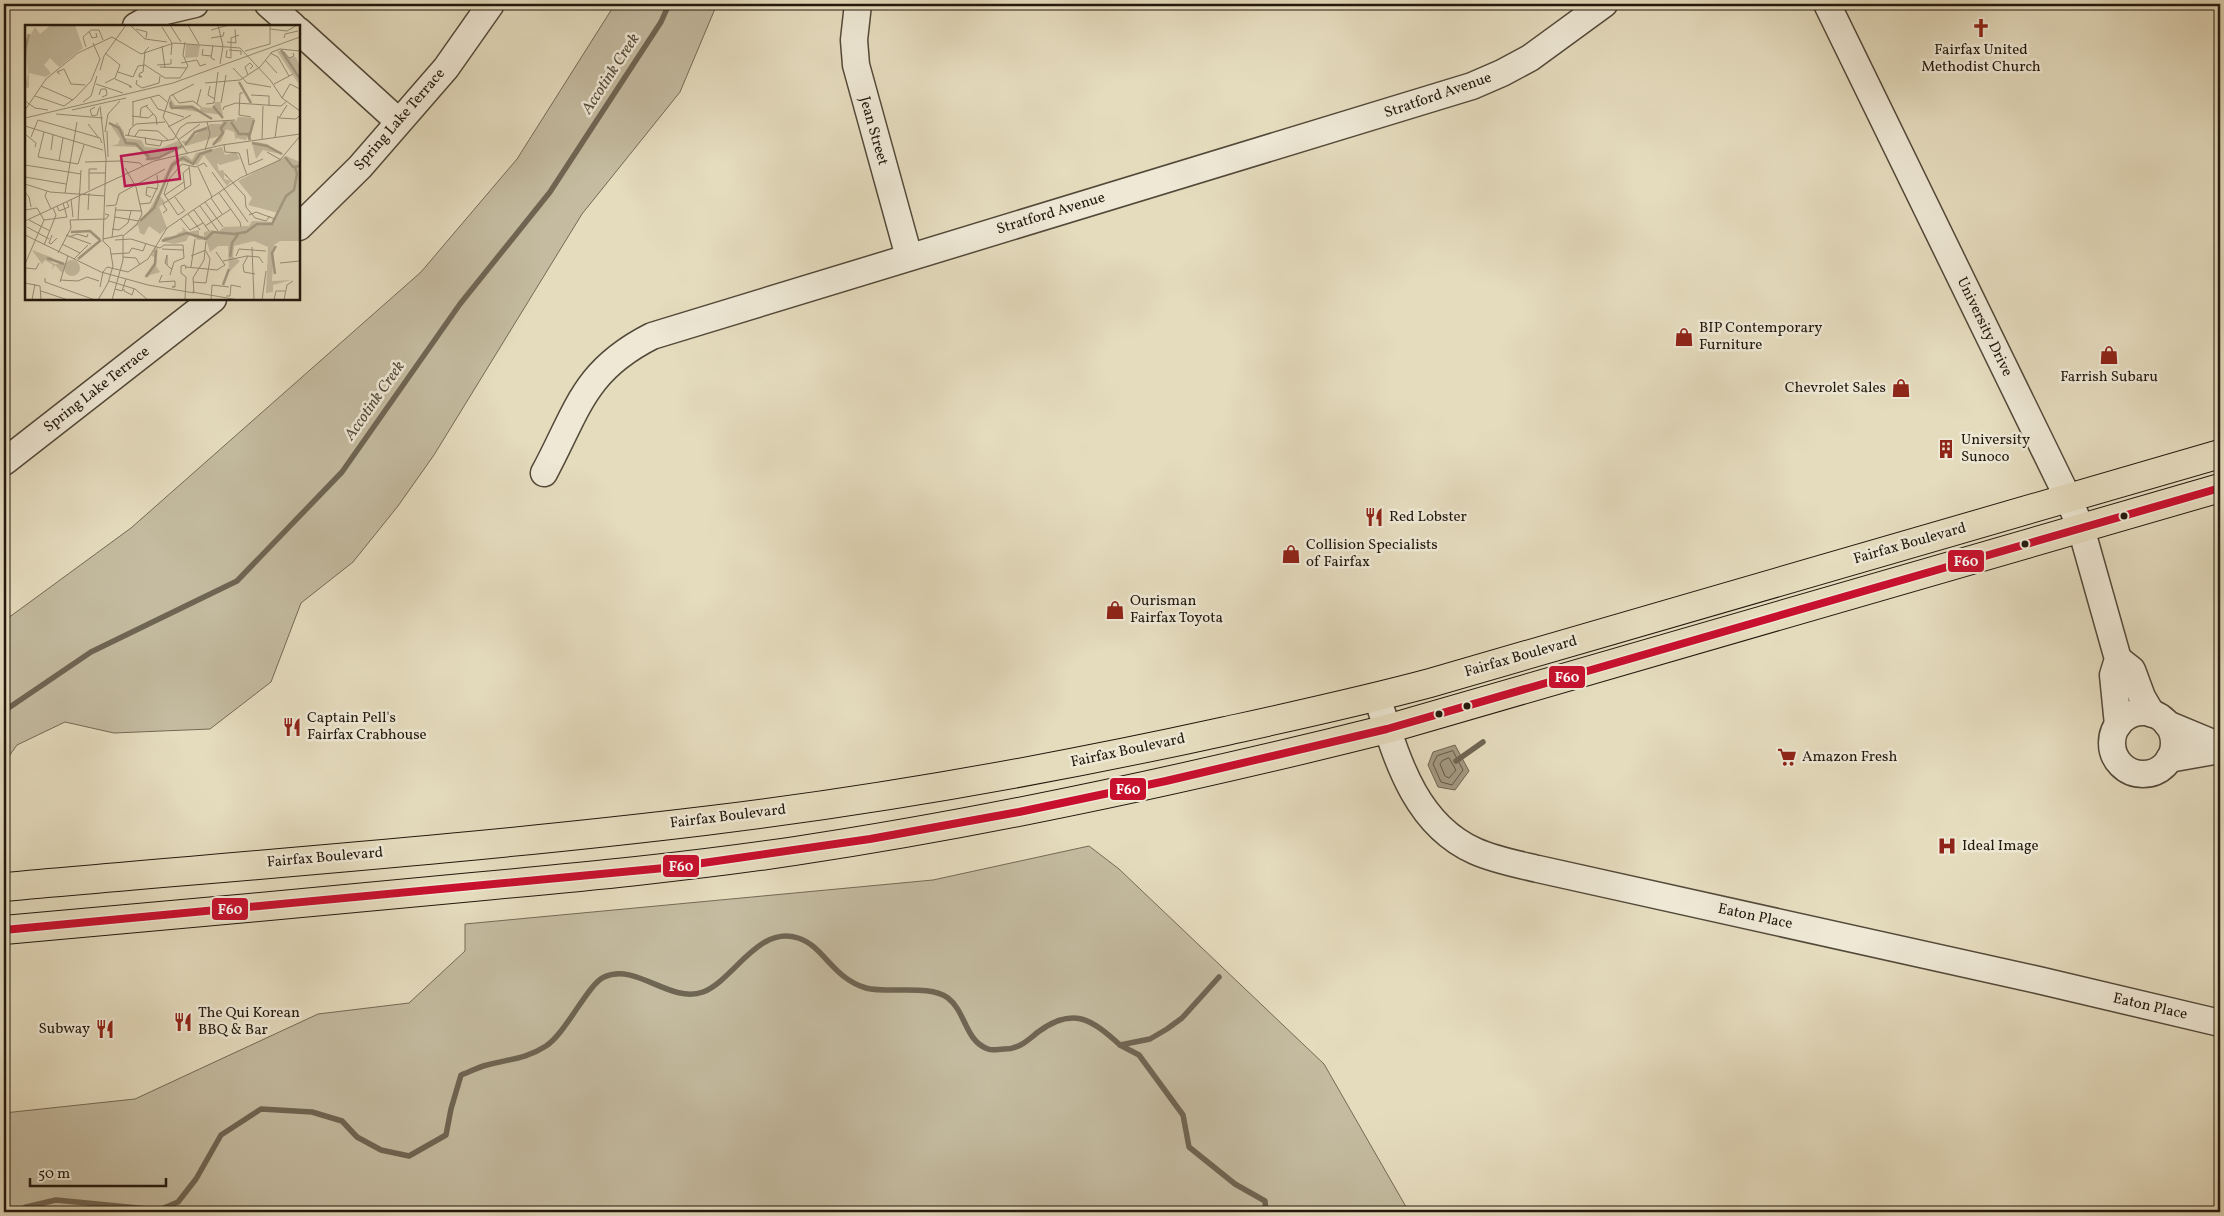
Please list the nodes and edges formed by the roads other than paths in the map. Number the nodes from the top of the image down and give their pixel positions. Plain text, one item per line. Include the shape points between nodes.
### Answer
1 (195, 4) edge
2 (268, 4) edge
3 (491, 4) edge
4 (858, 4) edge
5 (1604, 4) edge
6 (1827, 4) edge
7 (138, 25) edge
8 (292, 25) edge
9 (300, 32) edge
10 (398, 121) junction
11 (300, 226) edge
12 (909, 257) junction
13 (212, 300) edge
14 (2220, 454) edge
15 (4, 462) edge
16 (544, 473) dead end
17 (2220, 488) edge
18 (2068, 498) junction
19 (2081, 528) junction
20 (2118, 658) junction
21 (1377, 697) junction
22 (2160, 719) junction
23 (2118, 725) junction
24 (1388, 729) junction
25 (2220, 746) edge
26 (2220, 750) edge
27 (2170, 759) junction
28 (4, 887) edge
29 (4, 930) edge
30 (2220, 1023) edge

1 - 7 street via 161,12
2 - 8 street
3 - 10 street, Spring Lake Terrace via 446,68
4 - 12 street, Jean Street via 854,40 856,65
5 - 12 street, Stratford Avenue via 1530,58 1472,86
6 - 18 street, University Drive
9 - 10 street
10 - 11 street, Spring Lake Terrace via 360,167
12 - 16 street, Stratford Avenue via 687,324 632,346 609,363 588,387
13 - 15 street, Spring Lake Terrace
14 - 18 main road, Fairfax Boulevard
17 - 19 main road
18 - 19 street, University Drive
18 - 21 main road, Fairfax Boulevard via 1588,639
19 - 20 street, University Drive
19 - 24 main road
20 - 22 street, University Drive via 2132,670 2142,697
20 - 23 street, University Drive via 2114,675
21 - 24 street, Eaton Place
21 - 28 main road, Fairfax Boulevard via 998,777 773,812 581,834
22 - 23 street via 2135,714
22 - 25 street
22 - 27 street, University Drive via 2174,740
23 - 27 street, University Drive via 2112,744 2118,762 2126,769 2135,773 2154,772
24 - 29 main road via 1076,802 804,850 558,879
24 - 30 street, Eaton Place via 1404,776 1427,812 1455,839 1488,856
26 - 27 street, University Drive

